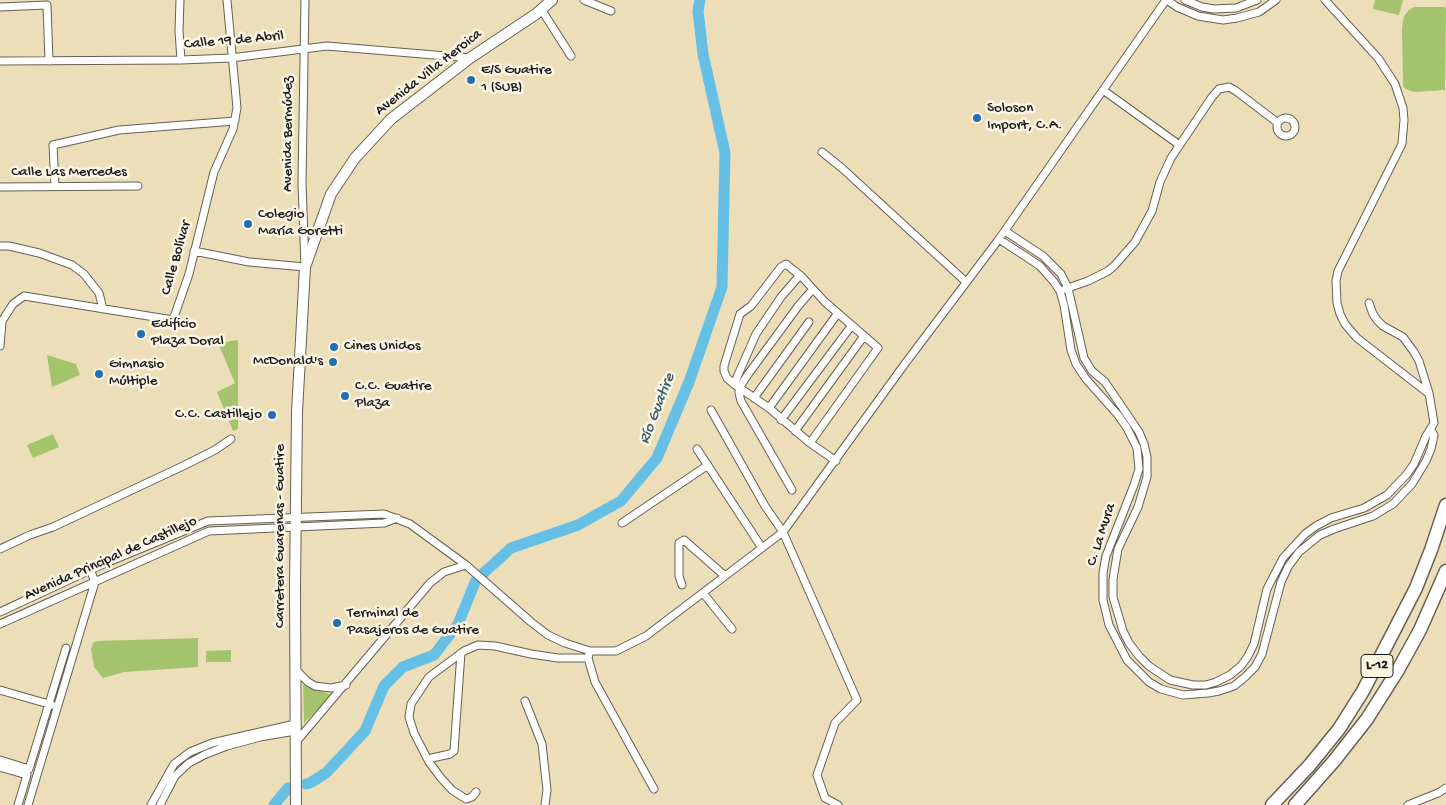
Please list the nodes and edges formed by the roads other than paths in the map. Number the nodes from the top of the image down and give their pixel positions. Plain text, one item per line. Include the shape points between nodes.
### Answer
1 (180, 0) edge
2 (227, 0) edge
3 (305, 0) edge
4 (552, 0) edge
5 (584, 0) edge
6 (1167, 0) edge
7 (1185, 0) edge
8 (1256, 0) edge
9 (1276, 0) edge
10 (1325, 0) edge
11 (0, 6) edge
12 (541, 9) junction
13 (611, 11) dead end
14 (304, 48) junction
15 (571, 56) dead end
16 (231, 58) junction
17 (470, 58) junction
18 (181, 60) junction
19 (0, 61) edge
20 (49, 61) junction
21 (1103, 90) junction
22 (234, 121) junction
23 (1278, 123) dead end
24 (1178, 144) junction
25 (822, 152) dead end
26 (55, 186) junction
27 (138, 186) dead end
28 (0, 187) edge
29 (1005, 231) junction
30 (999, 239) junction
31 (0, 246) edge
32 (193, 254) junction
33 (305, 268) junction
34 (800, 275) junction
35 (966, 282) junction
36 (1068, 288) junction
37 (813, 289) junction
38 (1060, 291) junction
39 (1369, 303) dead end
40 (103, 309) junction
41 (838, 313) junction
42 (809, 322) dead end
43 (852, 325) junction
44 (864, 336) junction
45 (0, 344) edge
46 (737, 386) junction
47 (1429, 393) junction
48 (754, 398) junction
49 (768, 408) junction
50 (711, 410) dead end
51 (781, 420) junction
52 (1431, 430) junction
53 (795, 431) junction
54 (232, 439) dead end
55 (810, 443) junction
56 (697, 449) dead end
57 (836, 461) junction
58 (708, 465) junction
59 (792, 490) dead end
60 (1446, 505) edge
61 (297, 522) junction
62 (622, 523) dead end
63 (783, 532) junction
64 (0, 548) edge
65 (762, 548) junction
66 (466, 565) junction
67 (90, 570) junction
68 (1446, 571) edge
69 (725, 576) junction
70 (96, 582) junction
71 (682, 584) dead end
72 (703, 593) junction
73 (0, 612) edge
74 (0, 624) edge
75 (732, 628) dead end
76 (66, 648) dead end
77 (460, 653) junction
78 (589, 654) junction
79 (296, 670) junction
80 (346, 684) junction
81 (0, 690) edge
82 (525, 701) dead end
83 (48, 704) junction
84 (58, 707) junction
85 (295, 727) junction
86 (296, 747) junction
87 (0, 760) edge
88 (429, 762) junction
89 (0, 767) edge
90 (1446, 788) edge
91 (654, 789) dead end
92 (476, 792) dead end
93 (19, 803) edge
94 (296, 803) edge
95 (28, 804) edge
96 (151, 805) edge
97 (160, 805) edge
98 (545, 805) edge
99 (838, 805) edge
100 (1272, 805) edge
101 (1295, 805) edge
102 (1408, 805) edge

1 - 18 street
2 - 16 street, Calle Bolívar
3 - 14 street, Avenida Bermúdez
4 - 12 main road, Avenida Villa Heroica
5 - 13 street
6 - 9 street via 1198,16 1223,20 1259,12
6 - 21 street
7 - 8 street via 1214,10 1236,8
10 - 47 street via 1378,58 1395,84 1404,120 1402,144 1338,270 1336,303 1357,338
11 - 20 street via 47,5
12 - 15 street
12 - 17 main road, Avenida Villa Heroica
14 - 16 street, Calle 19 de Abril
14 - 17 street, Calle 19 de Abril via 327,46
14 - 33 street, Avenida Bermúdez via 302,183
16 - 18 street, Calle 19 de Abril
16 - 22 street, Calle Bolívar via 237,108
17 - 33 main road, Avenida Villa Heroica via 390,119 355,158 331,194
18 - 20 street, Calle 19 de Abril
19 - 20 street, Calle 19 de Abril
21 - 24 street
21 - 29 street
22 - 26 street via 119,130 53,145
22 - 32 street, Calle Bolívar via 214,172
23 - 24 street via 1236,91 1224,87 1212,97
24 - 36 street via 1160,182 1152,211 1135,242 1108,270
25 - 35 street
26 - 27 street, Calle Las Mercedes
26 - 28 street, Calle Las Mercedes
29 - 30 street
29 - 36 street via 1043,256 1061,274
30 - 35 street
30 - 38 street, C. La Mura via 1040,266
31 - 40 street via 39,253 72,265 84,274 98,293
32 - 33 street
32 - 40 street, Calle Bolívar via 173,320
33 - 61 main road, Carretera Guarenas - Guatire via 297,412
34 - 37 street
34 - 46 street via 756,334 741,364
34 - 46 street via 786,264 781,266 751,306 740,314 724,366 727,378
35 - 57 street
36 - 38 street
36 - 52 street via 1084,358 1132,420 1147,457 1143,493 1118,549 1112,579 1117,615 1129,643 1139,656 1170,680 1206,685 1230,675 1241,666 1254,644 1267,589 1282,558 1316,526 1364,508 1387,495 1414,464
37 - 41 street
37 - 46 street
38 - 52 street, C. La Mura via 1076,364 1127,428 1138,454 1137,476 1106,556 1103,573 1105,612 1116,640 1133,666 1149,682 1172,693 1219,692 1234,686 1250,672 1266,644 1281,582 1299,552 1320,535 1372,516 1393,504 1412,484 1426,461 1434,435
39 - 47 street, C. La Mura via 1382,326 1403,337 1412,348
40 - 45 street, Calle Bolívar via 24,296 13,304 2,321
41 - 43 street
41 - 49 street
42 - 48 street
43 - 44 street
43 - 51 street
44 - 53 street
44 - 55 street via 878,348
46 - 48 street
46 - 59 street via 741,401
47 - 52 street, C. La Mura via 1434,423
48 - 49 street
49 - 51 street
50 - 63 street
51 - 53 street
53 - 55 street
54 - 64 street via 60,524
55 - 57 street
56 - 58 street
57 - 63 street
58 - 62 street
58 - 65 street
60 - 100 highway, L-12 via 1416,588 1364,691 1339,729
61 - 66 street via 384,514 410,524
61 - 67 street, Avenida Principal de Castillejo via 208,521
61 - 70 street, Avenida Principal de Castillejo via 209,530
61 - 79 main road, Carretera Guarenas - Guatire
63 - 65 street
63 - 99 street via 858,700 835,723 817,775 825,798
65 - 69 street
66 - 78 street via 548,635
66 - 80 street via 444,572 430,583
67 - 70 street
67 - 73 street, Avenida Principal de Castillejo
68 - 101 highway, L-12 via 1420,630 1367,719
69 - 71 street via 684,540 679,543 678,550
69 - 72 street
70 - 74 street, Avenida Principal de Castillejo
70 - 84 street
72 - 75 street
72 - 78 street via 646,636 616,651
76 - 83 street
77 - 78 street via 486,645 558,658
77 - 88 street via 454,751
77 - 88 street via 429,677 410,704 409,717 414,733
78 - 91 street via 595,682
79 - 80 street via 315,686 330,688
79 - 85 main road, Carretera Guarenas - Guatire
80 - 86 street
81 - 83 street
82 - 98 street via 542,744
83 - 84 street
83 - 87 street via 29,769
84 - 95 street
85 - 86 main road, Carretera Guarenas - Guatire
85 - 96 street via 212,743 190,752 174,764
85 - 97 street via 227,746 189,762 175,776
86 - 94 main road, Carretera Guarenas - Guatire
88 - 92 street via 462,798 472,797
89 - 93 street via 27,775
90 - 102 street
93 - 95 street

